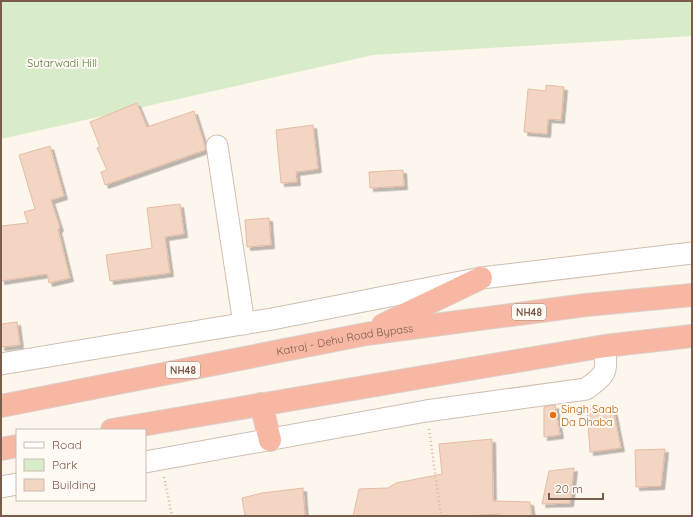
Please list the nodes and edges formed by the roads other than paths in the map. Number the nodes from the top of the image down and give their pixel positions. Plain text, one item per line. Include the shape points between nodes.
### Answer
1 (217, 146) dead end
2 (692, 254) edge
3 (480, 278) junction
4 (692, 295) edge
5 (244, 324) junction
6 (366, 334) junction
7 (692, 336) edge
8 (605, 346) junction
9 (1, 364) edge
10 (261, 404) junction
11 (1, 406) edge
12 (118, 429) edge
13 (270, 440) junction
14 (16, 446) edge
15 (1, 449) edge
16 (153, 461) edge
17 (16, 484) edge
18 (1, 487) edge

1 - 5 street
2 - 3 street
3 - 5 street
3 - 6 highway
4 - 6 highway, Katraj - Dehu Road Bypass / NH48 via 586,305
5 - 9 street
6 - 11 highway, Katraj - Dehu Road Bypass / NH48
7 - 8 highway
8 - 10 highway
8 - 13 street via 606,370 586,389 426,411
10 - 12 highway
10 - 13 highway
13 - 16 street
14 - 15 highway
17 - 18 street

